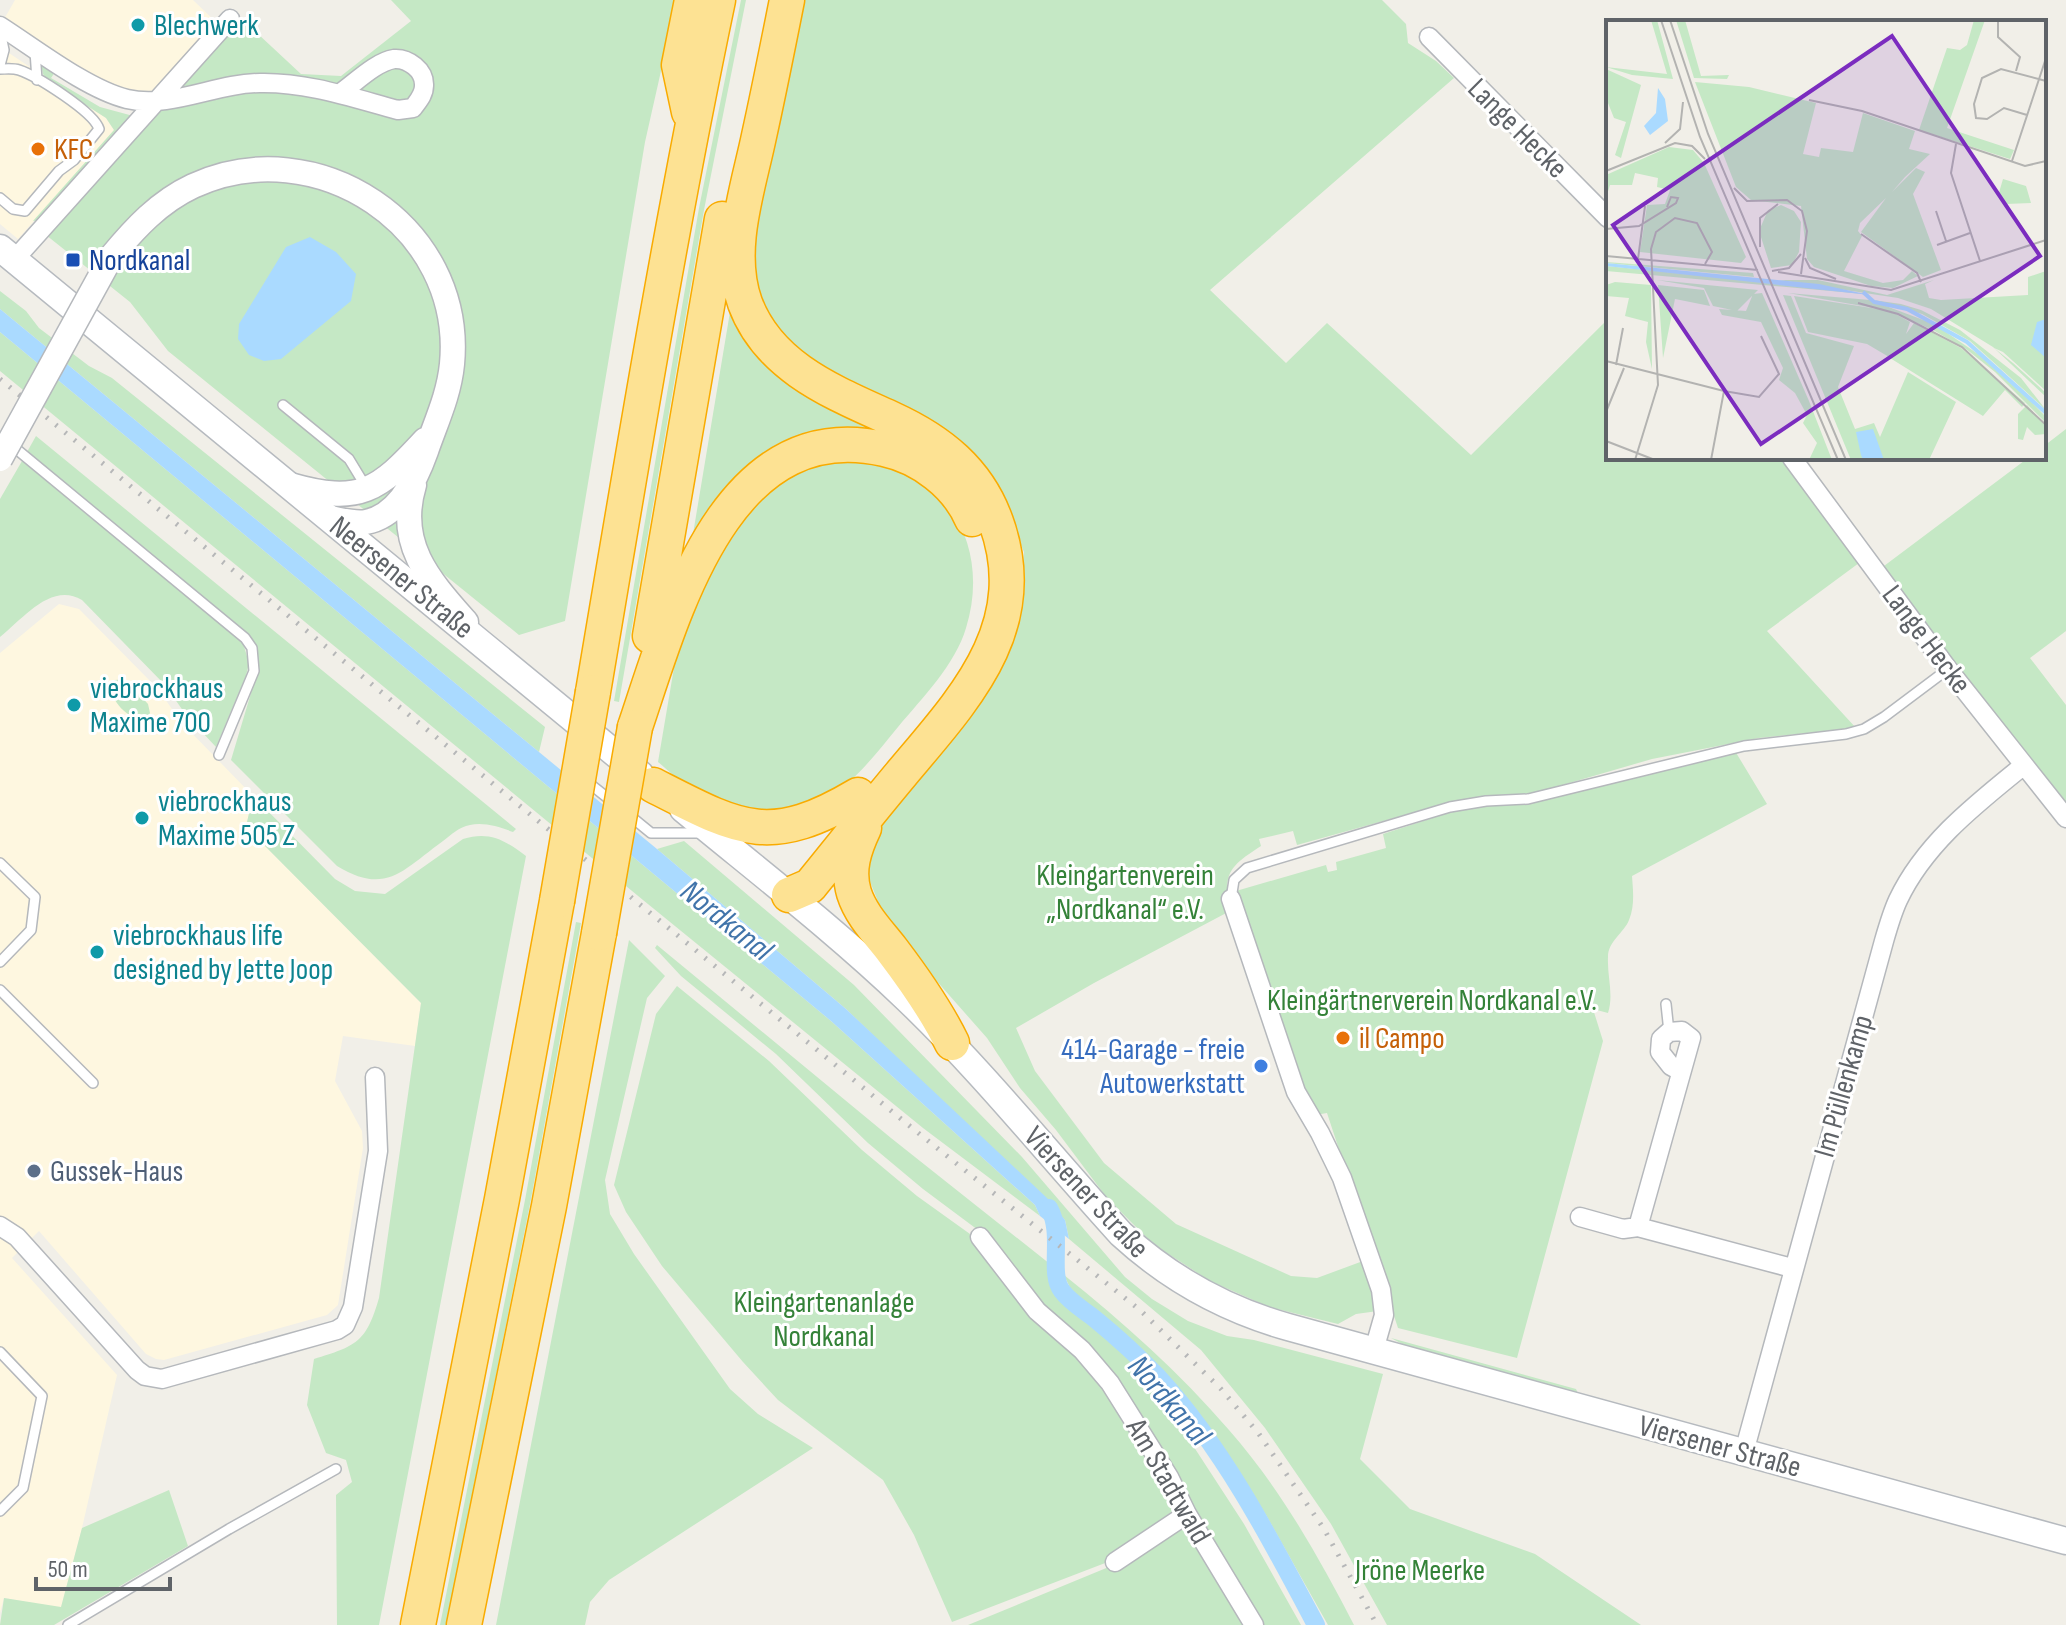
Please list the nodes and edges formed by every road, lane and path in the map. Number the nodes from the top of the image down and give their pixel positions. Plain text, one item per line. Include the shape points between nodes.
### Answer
1 (692, 0) edge
2 (718, 0) edge
3 (766, 0) edge
4 (787, 0) edge
5 (230, 19) dead end
6 (0, 29) edge
7 (1429, 37) dead end
8 (35, 48) junction
9 (0, 67) edge
10 (37, 80) junction
11 (339, 94) dead end
12 (156, 101) junction
13 (692, 125) junction
14 (0, 198) edge
15 (1606, 216) edge
16 (7, 254) edge
17 (283, 405) dead end
18 (433, 432) junction
19 (0, 436) edge
20 (0, 459) edge
21 (1793, 460) edge
22 (415, 479) junction
23 (290, 485) junction
24 (368, 489) junction
25 (330, 518) junction
26 (488, 647) junction
27 (1948, 669) junction
28 (635, 727) junction
29 (219, 755) dead end
30 (2024, 765) junction
31 (573, 770) dead end
32 (653, 785) junction
33 (866, 802) junction
34 (2066, 818) edge
35 (711, 832) junction
36 (0, 863) edge
37 (789, 895) junction
38 (1231, 899) joint
39 (854, 950) joint
40 (3, 954) edge
41 (0, 990) edge
42 (1666, 1004) dead end
43 (1669, 1032) joint
44 (952, 1043) junction
45 (375, 1077) dead end
46 (93, 1083) dead end
47 (1580, 1217) dead end
48 (0, 1226) edge
49 (1638, 1227) junction
50 (980, 1237) dead end
51 (1792, 1268) junction
52 (1374, 1350) junction
53 (0, 1352) edge
54 (1744, 1452) junction
55 (336, 1469) dead end
56 (0, 1511) edge
57 (1187, 1514) junction
58 (2066, 1541) edge
59 (1115, 1562) dead end
60 (68, 1625) edge
61 (418, 1625) edge
62 (464, 1625) edge
63 (1254, 1625) edge

1 - 13 highway via 679,65
2 - 13 highway
3 - 28 highway via 688,401
4 - 33 highway via 741,224 737,262 745,303 765,339 791,366 826,389 912,428 969,471 990,505 1002,539 1007,580 1001,622 965,699
5 - 12 street, Neersener Straße
6 - 8 street
6 - 9 lane
7 - 15 street, Lange Hecke
8 - 10 lane
8 - 12 street via 100,89
9 - 10 lane
10 - 14 lane via 96,121 99,129 28,209 20,212
11 - 12 street via 260,83
12 - 16 street, Neersener Straße
13 - 61 highway, bridge via 557,901
16 - 23 main road, Neersener Straße
17 - 24 lane via 349,459
18 - 20 street, bridge via 452,362 451,322 422,249 374,200 306,172 270,169 194,185 161,204 134,229 111,257
18 - 22 street
18 - 24 street
19 - 29 lane via 252,648 254,671
21 - 27 street, Lange Hecke
22 - 25 street via 380,518 363,523
22 - 26 street via 407,506 408,533 418,558
23 - 24 street via 344,496
23 - 25 main road, Neersener Straße
25 - 26 main road, Neersener Straße
26 - 32 main road, Neersener Straße
27 - 30 street, Lange Hecke
27 - 38 lane via 1864,729 1744,746 1528,799 1450,807 1247,868 1234,880
28 - 33 highway via 694,565 746,491 801,453 833,445 899,452 952,487 970,513 984,546 987,580 982,620 968,656
28 - 62 highway, bridge via 546,1221
30 - 34 street, Lange Hecke
30 - 51 street, Im Püllenkamp via 1936,843 1898,900
31 - 35 lane via 651,833
32 - 33 highway via 717,818 749,827 801,824
32 - 35 main road, Neersener Straße
33 - 37 highway via 792,873
33 - 44 highway via 851,869 854,894
35 - 37 main road, Neersener Straße
36 - 40 lane via 35,897 31,930
37 - 39 main road, Neersener Straße
38 - 52 street via 1296,1092 1342,1178 1381,1290 1384,1315
39 - 44 main road, Viersener Straße
41 - 46 lane
42 - 43 lane
43 - 49 street via 1682,1031 1691,1038
44 - 52 main road, Viersener Straße via 1121,1234 1169,1274 1258,1319
45 - 48 street via 378,1151 353,1307 337,1330 154,1379 137,1370 17,1237
47 - 49 street via 1623,1229
49 - 51 street
50 - 57 street, Am Stadtwald via 1037,1311 1110,1383
51 - 54 street, Im Püllenkamp
52 - 54 main road, Viersener Straße
53 - 56 lane via 42,1396 23,1488
54 - 58 main road, Viersener Straße
55 - 60 lane
57 - 59 street
57 - 63 street, Am Stadtwald

